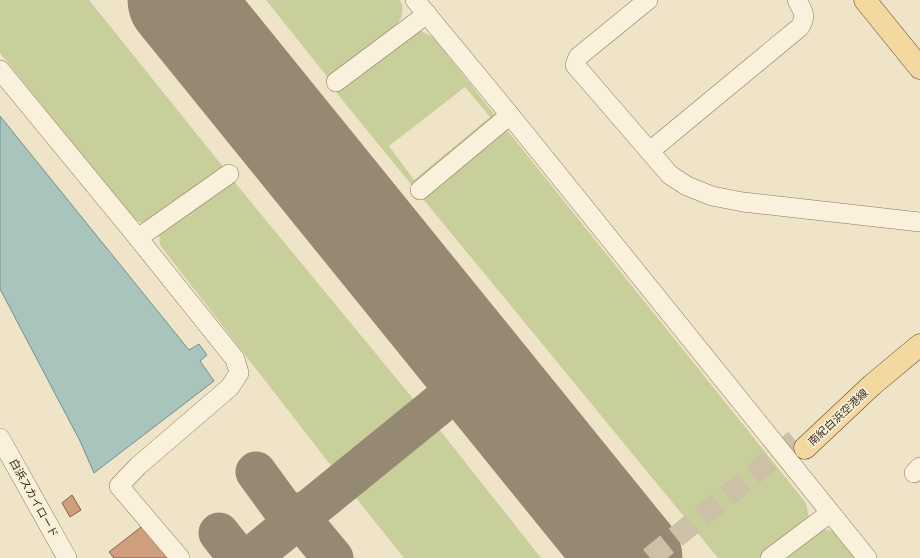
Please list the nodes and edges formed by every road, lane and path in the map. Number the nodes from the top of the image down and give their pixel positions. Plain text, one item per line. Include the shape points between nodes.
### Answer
1 (648, 0) edge
2 (797, 0) edge
3 (865, 0) edge
4 (421, 7) edge
5 (920, 68) edge
6 (0, 70) edge
7 (336, 82) dead end
8 (510, 115) junction
9 (650, 151) junction
10 (229, 174) dead end
11 (420, 190) dead end
12 (920, 222) edge
13 (138, 238) junction
14 (920, 345) edge
15 (0, 438) edge
16 (801, 443) tunnel mouth
17 (830, 513) junction
18 (67, 558) edge
19 (180, 558) edge
20 (770, 558) edge
21 (867, 558) edge

1 - 9 street via 578,57 575,65
2 - 9 street via 804,12 804,20 800,27
3 - 5 main road
4 - 7 street
4 - 8 street
6 - 13 street
8 - 11 street
8 - 17 street
9 - 12 street via 670,175 687,186 712,196 743,202
10 - 13 street
13 - 19 street via 235,358 239,373 230,387 138,466 119,486
14 - 16 main road, 南紀白浜空港線
15 - 18 street, 白浜スカイロード
17 - 20 street
17 - 21 street

